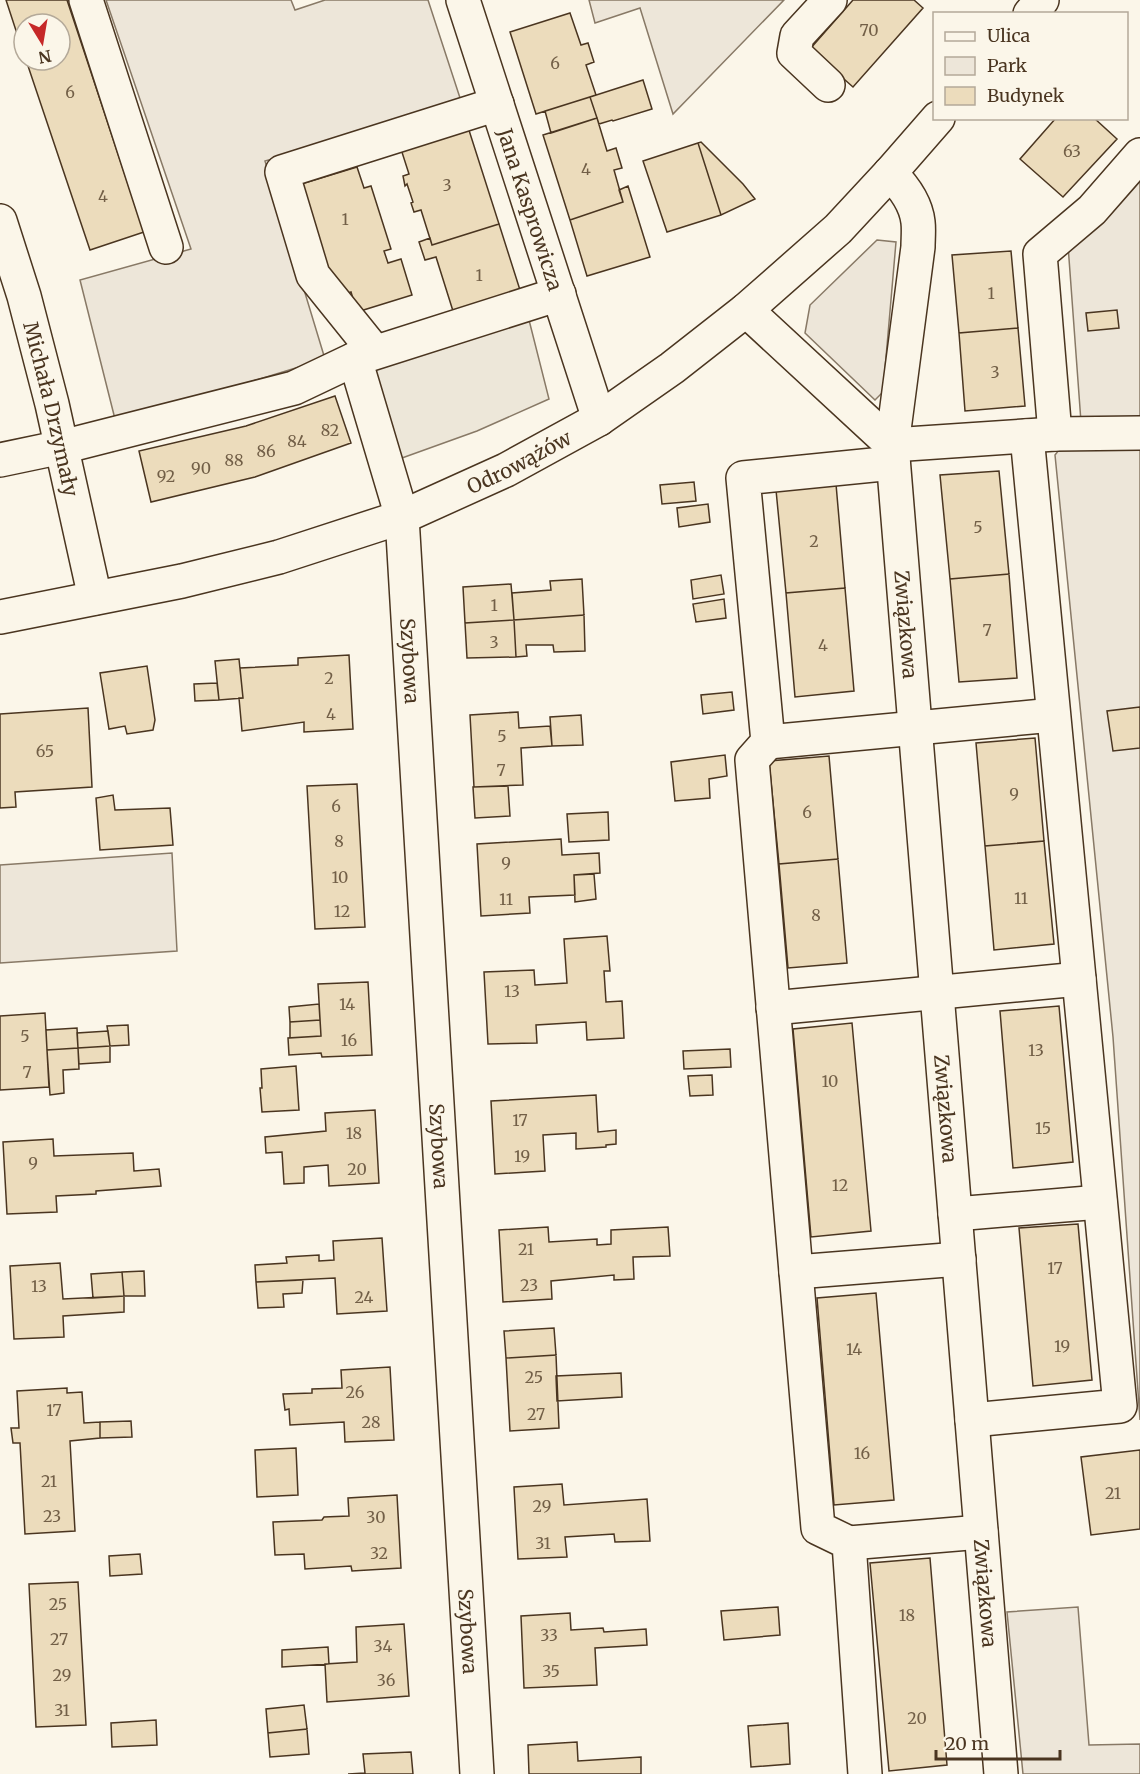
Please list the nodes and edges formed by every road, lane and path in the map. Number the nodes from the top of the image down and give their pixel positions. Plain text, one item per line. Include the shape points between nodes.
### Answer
1 (86, 0) edge
2 (463, 0) edge
3 (830, 0) edge
4 (1042, 0) edge
5 (1032, 12) edge
6 (828, 85) dead end
7 (497, 104) junction
8 (936, 120) edge
9 (1140, 155) edge
10 (891, 173) junction
11 (0, 221) edge
12 (166, 247) dead end
13 (559, 294) junction
14 (746, 310) junction
15 (365, 356) junction
16 (599, 419) junction
17 (1140, 433) edge
18 (1041, 435) junction
19 (62, 447) junction
20 (893, 454) junction
21 (0, 460) edge
22 (402, 517) junction
23 (95, 598) junction
24 (0, 617) edge
25 (1053, 715) junction
26 (915, 728) junction
27 (768, 742) junction
28 (1079, 979) junction
29 (937, 993) junction
30 (773, 1008) junction
31 (1100, 1202) junction
32 (955, 1214) junction
33 (959, 1259) junction
34 (796, 1272) junction
35 (972, 1420) junction
36 (981, 1532) junction
37 (849, 1543) junction
38 (477, 1774) edge
39 (865, 1774) edge
40 (1001, 1774) edge

1 - 12 street
2 - 7 street, Jana Kasprowicza
3 - 6 street via 797,36 794,53
4 - 5 street
7 - 13 street, Jana Kasprowicza
7 - 15 street via 282,172 314,275
8 - 10 street, Odrowążów
9 - 18 street via 1092,210 1040,254
10 - 14 street, Odrowążów
10 - 20 street, Związkowa via 908,195 918,221
11 - 19 street, Michała Drzymały via 24,296
13 - 15 street
13 - 16 street, Jana Kasprowicza
14 - 16 street, Odrowążów
14 - 20 street
15 - 19 street via 294,388
15 - 22 street, Szybowa
16 - 22 street, Odrowążów via 506,470
17 - 18 street
18 - 20 street
18 - 25 street
19 - 21 street
19 - 23 street, Michała Drzymały
20 - 26 street, Związkowa
20 - 27 street via 743,478
22 - 23 street, Odrowążów via 279,557
22 - 38 street, Szybowa
23 - 24 street, Odrowążów
25 - 26 street
25 - 28 street
26 - 27 street
26 - 29 street, Związkowa
27 - 30 street via 752,760
28 - 29 street
28 - 31 street
29 - 30 street
29 - 32 street, Związkowa
30 - 34 street
31 - 32 street
31 - 35 street via 1120,1406
32 - 33 street, Związkowa
33 - 34 street
33 - 35 street, Związkowa
34 - 37 street via 818,1528
35 - 36 street, Związkowa
36 - 37 street
36 - 40 street, Związkowa
37 - 39 street

